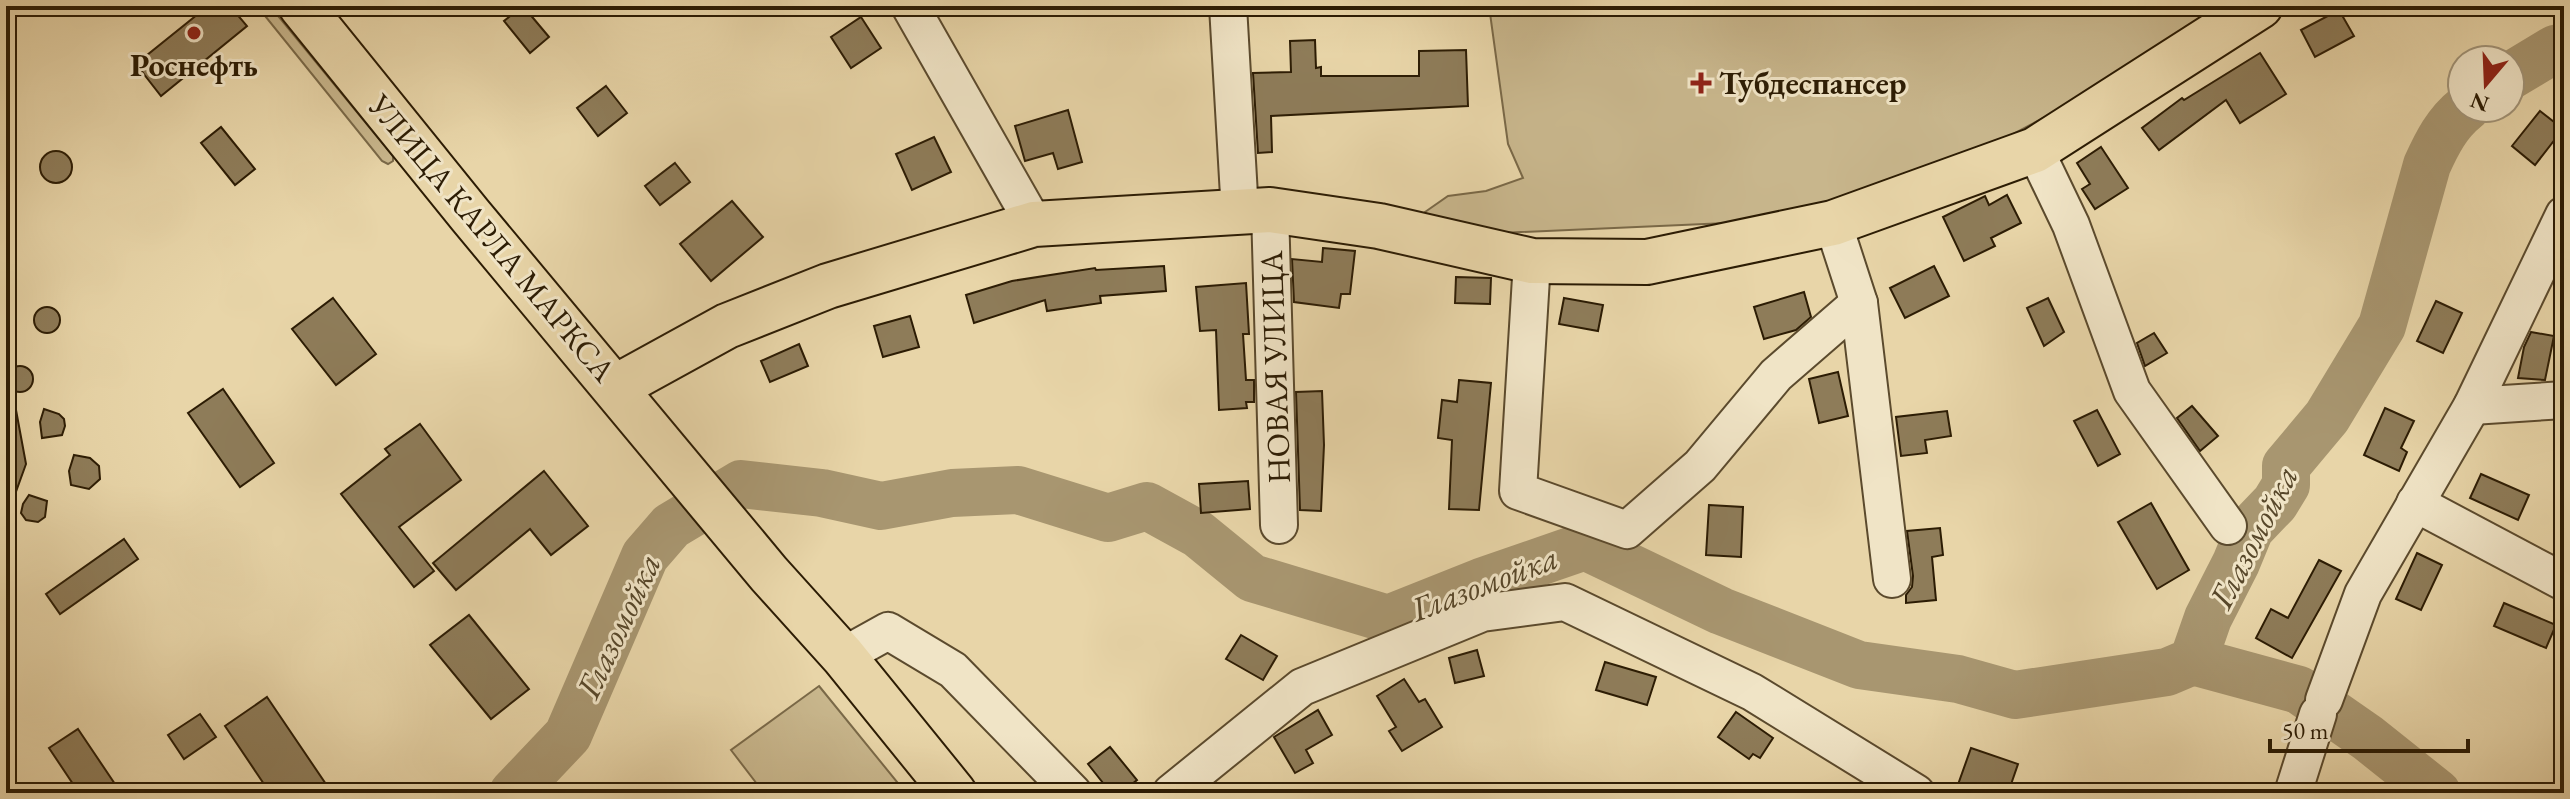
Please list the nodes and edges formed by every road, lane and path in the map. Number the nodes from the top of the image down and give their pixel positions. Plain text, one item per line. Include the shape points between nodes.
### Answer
1 (301, 6) edge
2 (910, 6) edge
3 (1228, 6) edge
4 (2260, 6) edge
5 (2035, 150) junction
6 (1255, 211) junction
7 (2564, 215) edge
8 (1833, 223) junction
9 (1034, 224) junction
10 (1532, 261) junction
11 (1859, 303) junction
12 (616, 387) junction
13 (2564, 400) edge
14 (2472, 406) junction
15 (2415, 503) junction
16 (1279, 525) dead end
17 (2228, 526) dead end
18 (1892, 579) dead end
19 (2564, 582) edge
20 (843, 656) junction
21 (954, 793) edge
22 (1073, 793) edge
23 (1171, 793) edge
24 (1916, 793) edge
25 (2293, 793) edge

1 - 12 main road, УЛИЦА КАРЛА МАРКСА
2 - 9 street
3 - 6 street, НОВАЯ УЛИЦА
4 - 5 main road
5 - 8 main road
5 - 17 street via 2071,225 2132,391
6 - 9 main road
6 - 10 main road via 1379,226
6 - 16 street, НОВАЯ УЛИЦА
7 - 14 street
8 - 10 main road via 1647,262
8 - 11 street
9 - 12 main road via 828,286 727,326
10 - 11 street via 1518,491 1627,530 1700,466 1776,375
11 - 18 street
12 - 20 main road, УЛИЦА КАРЛА МАРКСА
13 - 14 street
14 - 15 street
15 - 19 street
15 - 25 street via 2363,594
20 - 21 main road
20 - 22 street via 888,631 953,670
23 - 24 street via 1302,687 1482,613 1565,602 1752,692

